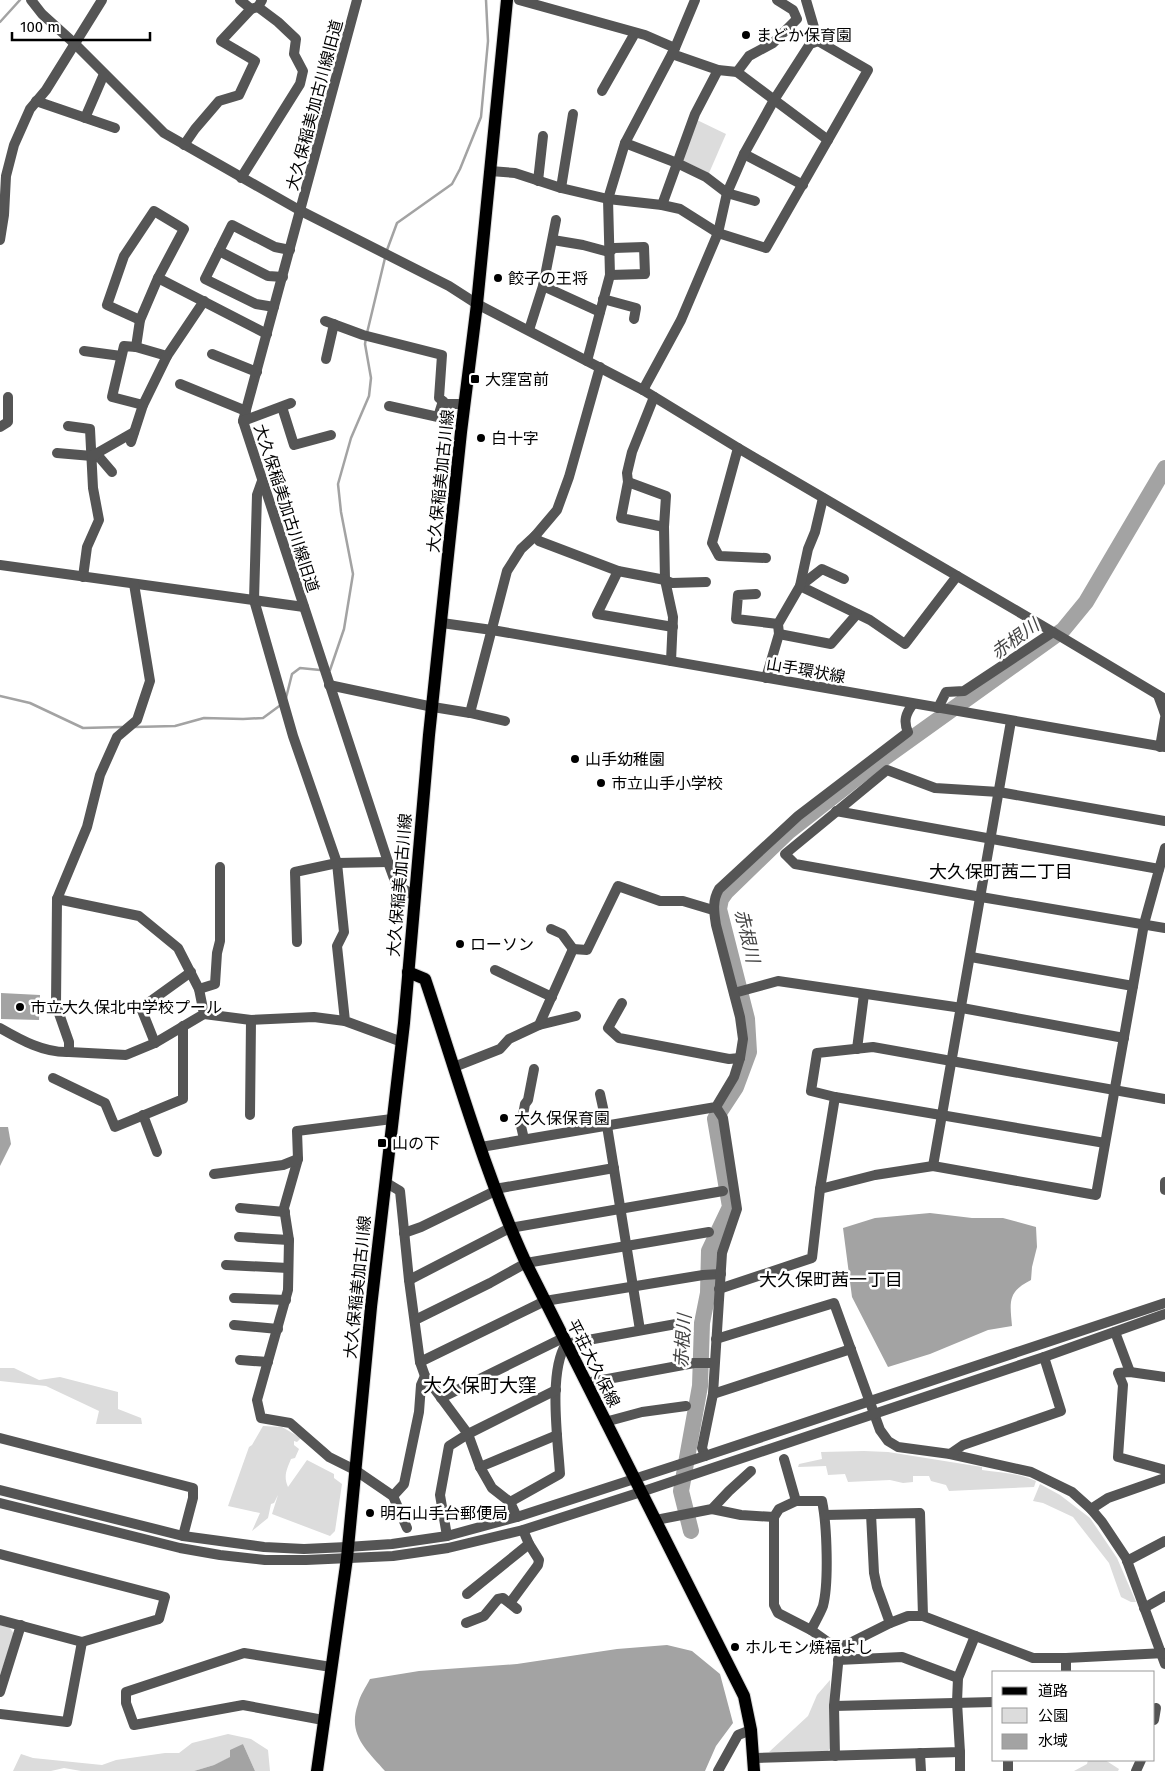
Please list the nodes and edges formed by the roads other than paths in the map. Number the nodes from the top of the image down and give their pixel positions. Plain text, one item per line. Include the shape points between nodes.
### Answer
1 (32, 0) edge
2 (102, 0) edge
3 (240, 0) edge
4 (357, 0) edge
5 (507, 0) edge
6 (519, 0) edge
7 (695, 0) edge
8 (777, 0) edge
9 (807, 4) edge
10 (257, 6) edge
11 (793, 10) junction
12 (635, 33) junction
13 (818, 41) junction
14 (74, 43) junction
15 (673, 51) junction
16 (718, 70) junction
17 (737, 72) junction
18 (104, 74) junction
19 (602, 91) dead end
20 (774, 100) junction
21 (36, 101) junction
22 (573, 114) dead end
23 (85, 118) junction
24 (115, 128) dead end
25 (543, 136) dead end
26 (828, 140) junction
27 (625, 143) junction
28 (184, 145) junction
29 (744, 154) junction
30 (677, 163) junction
31 (490, 171) junction
32 (241, 178) junction
33 (538, 180) junction
34 (803, 185) junction
35 (561, 188) junction
36 (726, 193) junction
37 (608, 198) junction
38 (755, 201) dead end
39 (662, 205) junction
40 (2, 206) edge
41 (301, 211) junction
42 (556, 220) dead end
43 (718, 233) junction
44 (0, 240) edge
45 (553, 240) junction
46 (290, 250) junction
47 (219, 252) junction
48 (609, 252) junction
49 (610, 275) junction
50 (283, 277) junction
51 (158, 278) junction
52 (543, 286) junction
53 (603, 299) junction
54 (204, 302) junction
55 (477, 304) junction
56 (274, 307) junction
57 (600, 312) junction
58 (634, 319) dead end
59 (140, 320) junction
60 (529, 330) junction
61 (267, 334) junction
62 (136, 346) junction
63 (84, 351) dead end
64 (212, 354) dead end
65 (121, 356) junction
66 (167, 356) junction
67 (326, 359) dead end
68 (587, 361) junction
69 (600, 368) junction
70 (257, 372) junction
71 (180, 384) dead end
72 (643, 390) junction
73 (654, 396) junction
74 (8, 397) dead end
75 (443, 401) junction
76 (465, 404) junction
77 (142, 405) junction
78 (389, 406) dead end
79 (245, 416) junction
80 (68, 426) dead end
81 (0, 427) edge
82 (331, 435) dead end
83 (738, 448) junction
84 (57, 453) dead end
85 (92, 456) junction
86 (112, 472) dead end
87 (262, 482) junction
88 (628, 482) junction
89 (823, 498) junction
90 (664, 527) junction
91 (535, 536) junction
92 (766, 558) dead end
93 (0, 565) edge
94 (618, 571) junction
95 (957, 576) junction
96 (83, 577) junction
97 (665, 580) junction
98 (844, 580) dead end
99 (706, 582) dead end
100 (134, 584) junction
101 (800, 586) junction
102 (756, 594) dead end
103 (254, 600) junction
104 (304, 607) junction
105 (857, 614) junction
106 (442, 623) junction
107 (673, 627) junction
108 (779, 629) junction
109 (492, 630) junction
110 (1053, 632) junction
111 (671, 661) junction
112 (766, 678) junction
113 (329, 685) junction
114 (1161, 697) edge
115 (913, 704) junction
116 (433, 707) junction
117 (938, 708) junction
118 (470, 713) junction
119 (1165, 714) edge
120 (1165, 718) edge
121 (505, 721) dead end
122 (1011, 721) junction
123 (1162, 747) edge
124 (999, 792) junction
125 (836, 811) junction
126 (1165, 821) edge
127 (991, 839) junction
128 (1165, 848) edge
129 (388, 862) junction
130 (337, 863) junction
131 (220, 867) dead end
132 (1160, 869) junction
133 (414, 896) junction
134 (981, 897) junction
135 (57, 898) junction
136 (713, 910) junction
137 (1144, 924) junction
138 (1165, 928) edge
139 (551, 929) dead end
140 (297, 942) dead end
141 (573, 949) junction
142 (971, 956) junction
143 (495, 970) dead end
144 (191, 972) junction
145 (408, 972) junction
146 (1133, 986) junction
147 (199, 989) junction
148 (734, 993) junction
149 (864, 994) junction
150 (552, 997) junction
151 (622, 1002) dead end
152 (962, 1008) junction
153 (204, 1014) junction
154 (576, 1016) dead end
155 (251, 1020) junction
156 (345, 1021) junction
157 (539, 1025) junction
158 (183, 1026) junction
159 (0, 1028) edge
160 (1124, 1038) junction
161 (402, 1042) junction
162 (155, 1043) junction
163 (857, 1049) junction
164 (69, 1052) junction
165 (740, 1058) junction
166 (952, 1061) junction
167 (454, 1067) junction
168 (534, 1069) dead end
169 (53, 1078) dead end
170 (1115, 1090) junction
171 (600, 1094) dead end
172 (835, 1097) junction
173 (1165, 1099) edge
174 (716, 1107) junction
175 (143, 1115) junction
176 (250, 1115) dead end
177 (942, 1116) junction
178 (392, 1119) junction
179 (607, 1126) junction
180 (524, 1139) junction
181 (1105, 1143) junction
182 (481, 1147) junction
183 (157, 1152) dead end
184 (298, 1159) junction
185 (933, 1166) junction
186 (614, 1168) junction
187 (214, 1174) dead end
188 (385, 1182) junction
189 (1165, 1182) edge
190 (495, 1189) junction
191 (820, 1190) junction
192 (1165, 1190) edge
193 (723, 1191) dead end
194 (240, 1208) dead end
195 (620, 1208) junction
196 (285, 1212) junction
197 (510, 1228) junction
198 (709, 1232) dead end
199 (404, 1233) junction
200 (239, 1237) dead end
201 (289, 1240) junction
202 (626, 1245) junction
203 (526, 1263) junction
204 (226, 1265) dead end
205 (288, 1268) junction
206 (721, 1274) junction
207 (409, 1280) junction
208 (634, 1286) junction
209 (720, 1288) junction
210 (234, 1298) dead end
211 (286, 1300) junction
212 (545, 1301) junction
213 (1165, 1303) edge
214 (1165, 1314) edge
215 (415, 1320) junction
216 (687, 1322) dead end
217 (234, 1325) dead end
218 (278, 1329) junction
219 (640, 1330) junction
220 (1115, 1332) junction
221 (716, 1340) junction
222 (565, 1341) junction
223 (851, 1349) junction
224 (1044, 1357) junction
225 (240, 1360) dead end
226 (268, 1362) junction
227 (420, 1362) junction
228 (714, 1363) junction
229 (1130, 1372) junction
230 (425, 1376) junction
231 (1165, 1376) edge
232 (586, 1383) junction
233 (556, 1390) junction
234 (713, 1394) junction
235 (441, 1398) junction
236 (870, 1402) junction
237 (686, 1406) dead end
238 (874, 1413) junction
239 (605, 1422) junction
240 (468, 1434) junction
241 (557, 1435) junction
242 (0, 1438) edge
243 (950, 1454) junction
244 (705, 1456) junction
245 (784, 1459) dead end
246 (480, 1467) junction
247 (355, 1470) junction
248 (1165, 1470) edge
249 (751, 1471) dead end
250 (1165, 1478) edge
251 (634, 1479) junction
252 (0, 1490) edge
253 (641, 1492) junction
254 (393, 1496) junction
255 (510, 1502) junction
256 (796, 1502) junction
257 (0, 1503) edge
258 (712, 1509) junction
259 (1091, 1509) junction
260 (871, 1514) junction
261 (825, 1515) junction
262 (517, 1517) junction
263 (774, 1517) junction
264 (656, 1520) junction
265 (407, 1528) dead end
266 (523, 1530) junction
267 (183, 1536) junction
268 (447, 1536) junction
269 (1165, 1541) edge
270 (529, 1544) junction
271 (347, 1552) junction
272 (0, 1554) edge
273 (1127, 1561) junction
274 (467, 1594) dead end
275 (1165, 1596) edge
276 (1144, 1608) junction
277 (924, 1616) junction
278 (0, 1620) edge
279 (466, 1623) dead end
280 (890, 1623) junction
281 (21, 1625) junction
282 (811, 1630) junction
283 (975, 1636) junction
284 (82, 1642) junction
285 (840, 1646) junction
286 (1163, 1653) edge
287 (1066, 1658) junction
288 (838, 1660) junction
289 (1165, 1664) edge
290 (331, 1667) junction
291 (1066, 1671) edge
292 (958, 1678) junction
293 (0, 1692) edge
294 (957, 1702) junction
295 (992, 1702) edge
296 (834, 1706) junction
297 (0, 1714) edge
298 (323, 1720) junction
299 (751, 1730) junction
300 (960, 1752) junction
301 (920, 1753) junction
302 (835, 1756) junction
303 (754, 1758) junction
304 (316, 1771) edge
305 (718, 1771) edge
306 (754, 1771) edge
307 (921, 1771) edge
308 (960, 1771) edge

1 - 14 street via 42,14
2 - 14 street
3 - 10 street
4 - 41 street, 大久保稲美加古川線旧道
5 - 31 main road, 大久保稲美加古川線
6 - 12 street
7 - 15 street
8 - 11 street
9 - 11 street
9 - 13 street
10 - 28 street via 221,41 255,61 239,95 219,101
10 - 32 street via 296,39 294,54 304,71 300,84
11 - 17 street via 797,18 773,43 749,56
12 - 15 street
12 - 19 street
13 - 20 street via 810,44
13 - 26 street via 868,70
14 - 18 street
14 - 21 street
15 - 16 street
15 - 27 street
16 - 17 street
16 - 30 street via 695,114
17 - 20 street
18 - 23 street
18 - 28 street via 164,133
20 - 26 street
20 - 29 street
21 - 23 street
21 - 40 street via 14,146
22 - 35 street
23 - 24 street
25 - 33 street
26 - 34 street
27 - 30 street
27 - 37 street
28 - 32 street
29 - 34 street
29 - 36 street
30 - 36 street via 706,177
30 - 39 street
31 - 33 street
31 - 55 main road, 大久保稲美加古川線
32 - 41 street
33 - 35 street
34 - 43 street via 766,248
35 - 37 street
36 - 38 street
36 - 43 street
37 - 39 street
37 - 48 street
39 - 43 street via 680,209
40 - 44 street
41 - 46 street, 大久保稲美加古川線旧道
41 - 55 street via 449,286
42 - 45 street
43 - 72 street via 681,320
45 - 48 street
45 - 52 street
46 - 47 street via 275,247 232,225
46 - 50 street, 大久保稲美加古川線旧道
47 - 50 street via 268,276
47 - 56 street via 205,279 256,304
48 - 49 street
48 - 49 street via 614,248 644,248 645,274
49 - 53 street
50 - 56 street, 大久保稲美加古川線旧道
51 - 54 street
51 - 59 street
51 - 59 street via 184,228 154,211 124,256 107,305
52 - 57 street
52 - 60 street
53 - 57 street
53 - 58 street via 636,308
54 - 61 street
54 - 66 street
55 - 60 street
55 - 76 main road, 大久保稲美加古川線
56 - 61 street, 大久保稲美加古川線旧道
57 - 68 street
59 - 62 street
60 - 68 street
61 - 70 street, 大久保稲美加古川線旧道
62 - 65 street via 124,346
62 - 66 street
63 - 65 street
64 - 70 street
65 - 77 street via 112,397
66 - 77 street
67 - 75 street via 330,323 442,355 439,398
68 - 69 street
69 - 72 street
69 - 91 street via 570,477 557,510
70 - 79 street, 大久保稲美加古川線旧道
71 - 79 street
72 - 73 street
73 - 83 street
73 - 88 street via 632,452
74 - 81 street via 8,422
75 - 76 street via 446,404
75 - 78 street via 438,417
76 - 106 main road, 大久保稲美加古川線
77 - 85 street via 132,437
79 - 82 street via 286,405 294,444
79 - 87 street, 大久保稲美加古川線旧道
80 - 85 street via 90,429
83 - 89 street
83 - 92 street via 712,543 719,556
84 - 85 street
85 - 86 street via 100,458
85 - 96 street via 99,520 87,547
87 - 103 street via 257,495
87 - 104 street, 大久保稲美加古川線旧道
88 - 90 street via 666,496
88 - 90 street via 621,518
89 - 95 street
89 - 101 street
90 - 97 street
91 - 94 street via 539,542
91 - 109 street via 507,571
93 - 96 street
94 - 97 street
94 - 107 street via 597,614
95 - 105 street via 905,644
95 - 110 street
96 - 100 street
97 - 99 street via 672,583
97 - 107 street
98 - 101 street via 822,569
100 - 103 street
100 - 135 street via 150,681 137,720 117,737 100,775 87,827
101 - 105 street
101 - 108 street
102 - 108 street via 738,595 736,619
103 - 104 street
103 - 130 street via 293,736
104 - 113 street, 大久保稲美加古川線旧道
105 - 108 street via 831,644
106 - 109 street, 山手環状線
106 - 116 main road, 大久保稲美加古川線
107 - 111 street
108 - 112 street
109 - 111 street, 山手環状線
109 - 118 street
110 - 114 street
110 - 117 street via 964,691 946,692
111 - 112 street, 山手環状線
112 - 115 street, 山手環状線
113 - 116 street
113 - 129 street, 大久保稲美加古川線旧道
114 - 119 street
115 - 117 street, 山手環状線
115 - 136 street via 907,712 905,724 908,732 798,816 719,889
116 - 118 street
116 - 133 main road, 大久保稲美加古川線
117 - 122 street, 山手環状線
118 - 121 street
120 - 123 street
122 - 123 street, 山手環状線
122 - 124 street
124 - 125 street via 936,788 887,770
124 - 126 street
124 - 127 street
125 - 127 street
125 - 134 street via 785,854 794,864
127 - 132 street
127 - 134 street
128 - 132 street
129 - 130 street
129 - 133 street, 大久保稲美加古川線旧道 via 396,884
130 - 140 street via 295,872
130 - 156 street via 344,932 337,946
131 - 147 street via 220,941 215,984
132 - 137 street
133 - 145 main road, 大久保稲美加古川線
134 - 137 street
134 - 142 street
135 - 144 street via 139,916 178,948
135 - 164 street via 56,1005 69,1042
136 - 141 street via 683,901 660,901 618,886 587,950
136 - 148 street
137 - 138 street
137 - 146 street
139 - 141 street via 562,934
141 - 150 street
142 - 146 street
142 - 152 street
143 - 150 street
144 - 147 street
144 - 162 street via 141,1008
145 - 161 main road, 大久保稲美加古川線
145 - 167 main road, 平荘大久保線 via 425,979
146 - 160 street
147 - 153 street
148 - 149 street via 778,981
148 - 165 street via 743,1039
149 - 152 street
149 - 163 street
150 - 157 street
151 - 165 street via 608,1028 619,1038 729,1060
152 - 160 street
152 - 166 street
153 - 155 street
153 - 158 street
154 - 157 street
155 - 156 street via 314,1017
155 - 176 street
156 - 161 street
157 - 167 street via 500,1048
158 - 162 street
158 - 175 street via 183,1099
159 - 164 street via 38,1047 58,1053
160 - 170 street
161 - 178 main road, 大久保稲美加古川線
162 - 164 street via 126,1055
163 - 166 street via 873,1047
163 - 172 street via 817,1053 811,1091
165 - 174 street via 734,1077
166 - 170 street
166 - 177 street
167 - 182 main road, 平荘大久保線
168 - 180 street via 521,1126
169 - 175 street via 105,1103 115,1127
170 - 173 street
170 - 181 street
171 - 179 street
172 - 177 street
172 - 191 street
174 - 179 street
174 - 206 street via 723,1118 737,1209 722,1253
175 - 183 street
177 - 181 street
177 - 185 street
178 - 184 street via 297,1131
178 - 188 main road, 大久保稲美加古川線
179 - 180 street
179 - 186 street
180 - 182 street
181 - 185 street via 1096,1195
182 - 190 main road, 平荘大久保線
184 - 187 street via 283,1165
184 - 196 street
185 - 191 street
186 - 190 street
186 - 195 street
188 - 199 street via 400,1191
188 - 247 main road, 大久保稲美加古川線
189 - 192 street
190 - 197 main road, 平荘大久保線
190 - 199 street
191 - 209 street via 812,1258
193 - 195 street
194 - 196 street
195 - 197 street
195 - 202 street
196 - 201 street
197 - 203 main road, 平荘大久保線
197 - 207 street
198 - 202 street
199 - 207 street
200 - 201 street
201 - 205 street
202 - 203 street
202 - 208 street
203 - 212 main road, 平荘大久保線
203 - 215 street
204 - 205 street
205 - 211 street
206 - 208 street
206 - 209 street
207 - 215 street
208 - 212 street
208 - 219 street
209 - 221 street
210 - 211 street
211 - 218 street
212 - 222 main road, 平荘大久保線
212 - 227 street
213 - 236 street
214 - 220 street
215 - 227 street
216 - 219 street
217 - 218 street
218 - 226 street
219 - 222 street
220 - 224 street
220 - 229 street
221 - 223 street via 834,1303
221 - 228 street
222 - 232 main road, 平荘大久保線
222 - 233 street via 560,1353
222 - 235 street
223 - 234 street
223 - 236 street
224 - 238 street
224 - 243 street via 1061,1411 964,1445
225 - 226 street
226 - 247 street via 257,1400 262,1418 290,1422 329,1457
227 - 230 street
228 - 232 street via 694,1363
228 - 234 street
229 - 231 street
229 - 248 street via 1118,1373 1122,1385 1118,1457
230 - 235 street
230 - 254 street via 404,1484
232 - 239 main road, 平荘大久保線
233 - 240 street
233 - 241 street
234 - 244 street via 702,1448
235 - 240 street
236 - 238 street
236 - 244 street
237 - 239 street via 642,1412
238 - 243 street via 880,1430 888,1441 898,1447
238 - 253 street
239 - 251 main road, 平荘大久保線
240 - 246 street
240 - 268 street via 449,1446 440,1495
241 - 246 street
241 - 255 street via 560,1474
242 - 267 street via 194,1488
243 - 259 street via 1031,1472 1072,1492
244 - 251 street
245 - 256 street
246 - 255 street via 492,1488
247 - 254 street
247 - 271 main road, 大久保稲美加古川線
249 - 258 street
250 - 259 street via 1108,1498
251 - 253 main road, 平荘大久保線
251 - 262 street
252 - 267 street
253 - 264 main road, 平荘大久保線
253 - 266 street
254 - 265 street
255 - 262 street
256 - 261 street via 822,1502
256 - 263 street via 780,1509
257 - 271 street via 170,1546 220,1555 265,1560
258 - 263 street
258 - 264 street
259 - 273 street
260 - 261 street
260 - 277 street via 920,1513
260 - 280 street via 874,1573
261 - 282 street via 826,1591
262 - 268 street
263 - 282 street via 774,1606 778,1613
264 - 299 main road, 平荘大久保線 via 744,1696
266 - 270 street
266 - 271 street via 448,1548 393,1556
267 - 271 street via 264,1547
268 - 271 street
269 - 273 street
270 - 274 street
270 - 279 street via 539,1560 538,1565 514,1606 503,1598 498,1599 484,1616
271 - 290 main road, 大久保稲美加古川線
272 - 284 street via 166,1597 158,1619
273 - 276 street
275 - 276 street
276 - 286 street
277 - 280 street via 908,1616
277 - 283 street
278 - 281 street
280 - 285 street
281 - 284 street
281 - 293 street
282 - 285 street via 832,1645
283 - 287 street via 1033,1658
283 - 292 street
284 - 297 street via 67,1722
285 - 288 street
286 - 287 street
286 - 289 street
287 - 291 street
288 - 292 street via 902,1657
288 - 296 street
290 - 298 main road, 大久保稲美加古川線
290 - 298 street via 244,1653 126,1692 126,1703 134,1725 243,1705
292 - 294 street
294 - 295 street
294 - 296 street
294 - 300 street
296 - 302 street
298 - 304 main road, 大久保稲美加古川線
299 - 303 main road, 平荘大久保線
299 - 305 street via 738,1735
300 - 301 street
300 - 308 street
301 - 302 street
301 - 307 street
302 - 303 street
303 - 306 main road, 平荘大久保線

